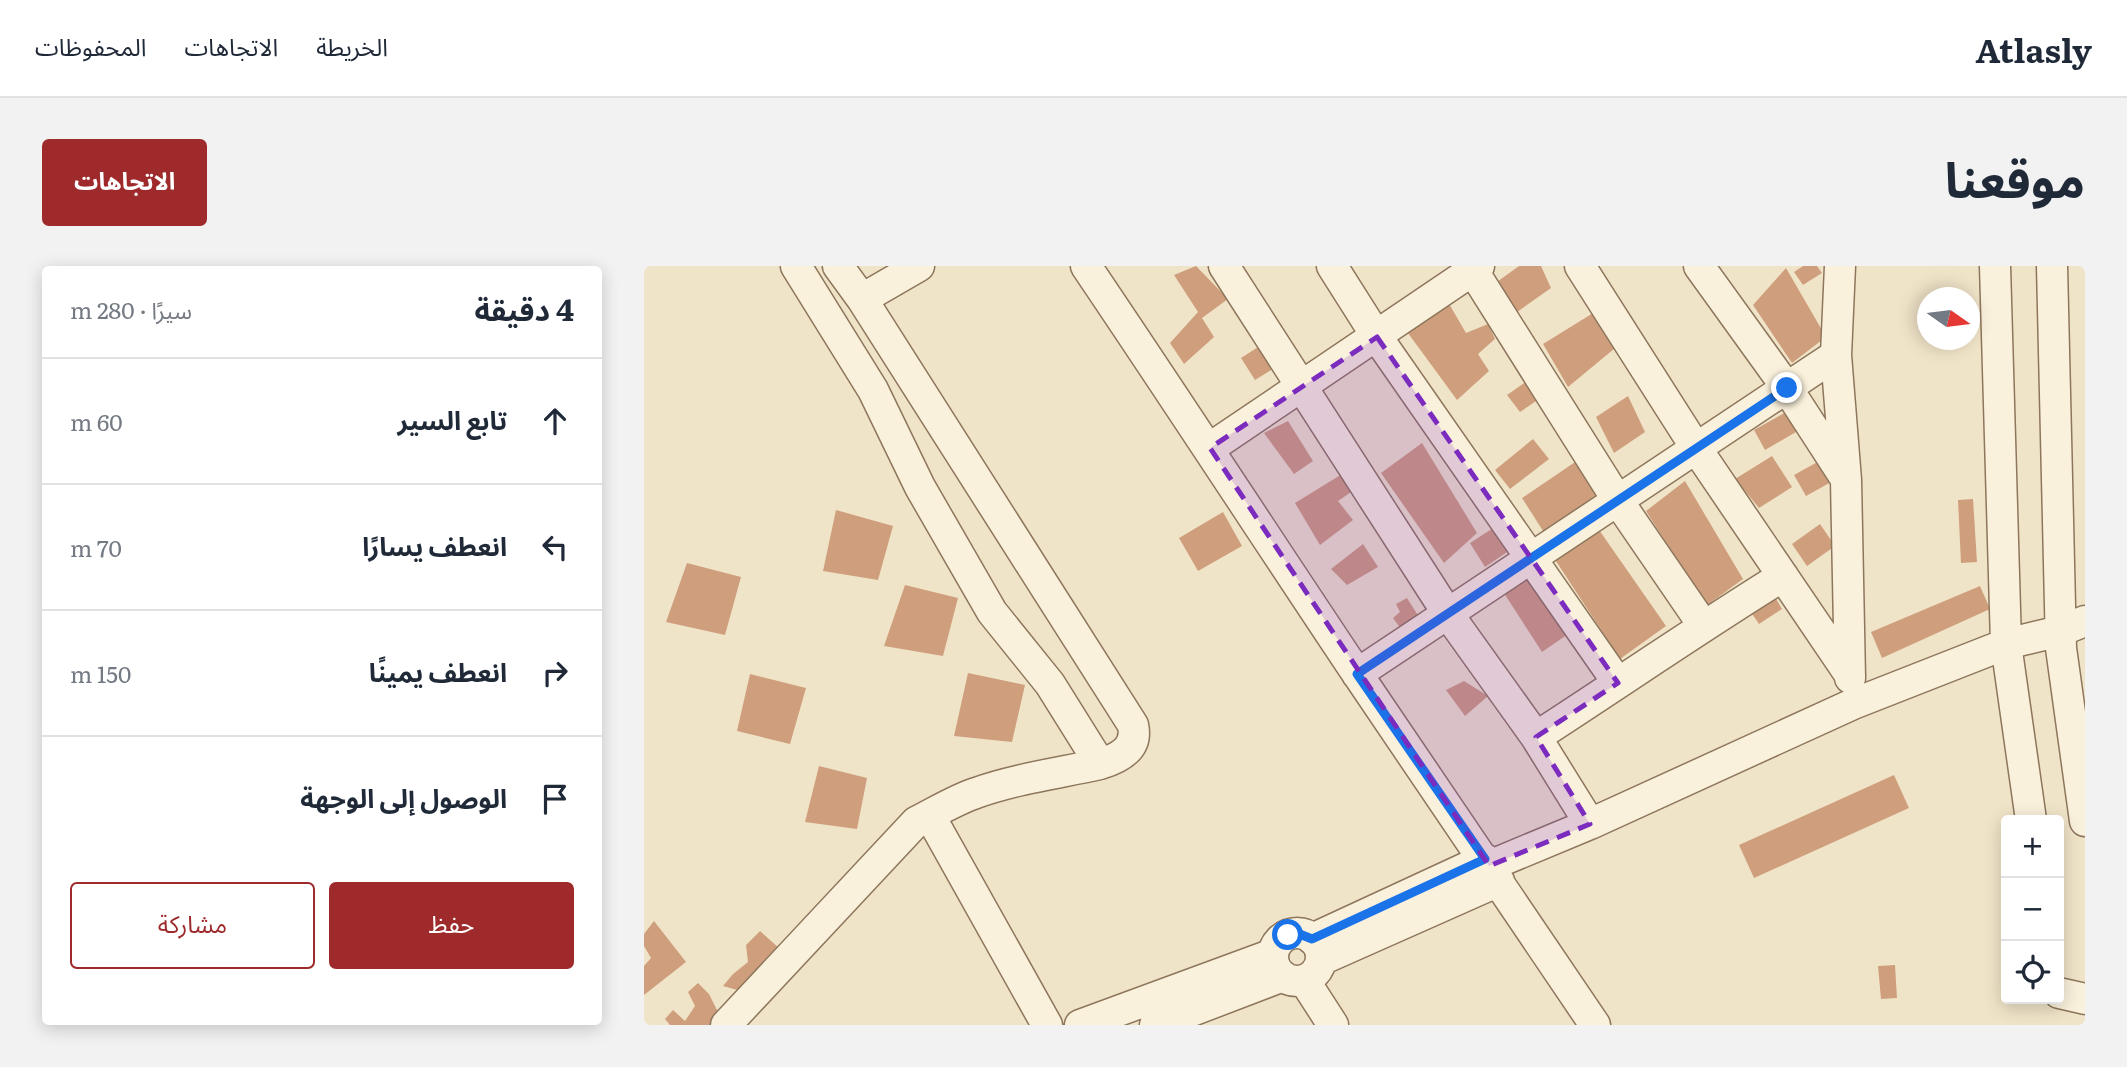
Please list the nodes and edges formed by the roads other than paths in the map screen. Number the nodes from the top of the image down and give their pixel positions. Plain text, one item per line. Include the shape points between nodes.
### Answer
1 (796, 266) edge
2 (838, 266) edge
3 (919, 266) edge
4 (1086, 266) edge
5 (1224, 266) edge
6 (1332, 266) edge
7 (1580, 266) edge
8 (1699, 266) edge
9 (1995, 266) edge
10 (2052, 266) edge
11 (1474, 267) edge
12 (1834, 274) edge
13 (862, 299) junction
14 (1377, 337) junction
15 (1836, 355) junction
16 (1302, 387) junction
17 (1787, 388) junction
18 (1210, 448) junction
19 (1696, 448) junction
20 (1846, 480) junction
21 (1618, 500) junction
22 (1531, 559) junction
23 (1783, 576) junction
24 (1448, 614) junction
25 (1703, 625) junction
26 (2072, 639) edge
27 (2006, 644) junction
28 (1357, 674) junction
29 (1850, 675) junction
30 (1618, 684) junction
31 (1853, 705) junction
32 (1535, 737) junction
33 (1100, 764) junction
34 (2030, 815) edge
35 (930, 816) junction
36 (2085, 821) edge
37 (1590, 824) junction
38 (1491, 869) junction
39 (1299, 962) junction
40 (2064, 994) edge
41 (2085, 999) edge
42 (726, 1025) edge
43 (1047, 1025) edge
44 (1080, 1025) edge
45 (1155, 1025) edge
46 (1333, 1025) edge
47 (1595, 1025) edge

1 - 33 street via 873,390 920,487 992,612 1050,684
2 - 13 street
3 - 13 street
4 - 18 street
5 - 16 street
6 - 14 street
7 - 19 street
8 - 17 street
9 - 27 street
10 - 26 street
11 - 14 street
11 - 21 street
12 - 15 street
13 - 33 street via 1133,724 1132,746
14 - 16 street
14 - 22 street
15 - 17 street
15 - 20 street
16 - 18 street
16 - 24 street
17 - 19 street
17 - 20 street
18 - 28 street
19 - 21 street
19 - 23 street
20 - 29 street
21 - 22 street
21 - 25 street
22 - 24 street
22 - 30 street
23 - 25 street
23 - 29 street
24 - 28 street
24 - 32 street
25 - 30 street
26 - 27 street
26 - 36 street
27 - 31 street
27 - 34 street
28 - 38 street
29 - 31 street
30 - 32 street
31 - 37 street
32 - 37 street
33 - 35 street via 978,792
35 - 42 street via 902,835
35 - 43 street
37 - 38 street
38 - 39 street
38 - 47 street
39 - 44 street
39 - 45 street
39 - 46 street
40 - 41 street

